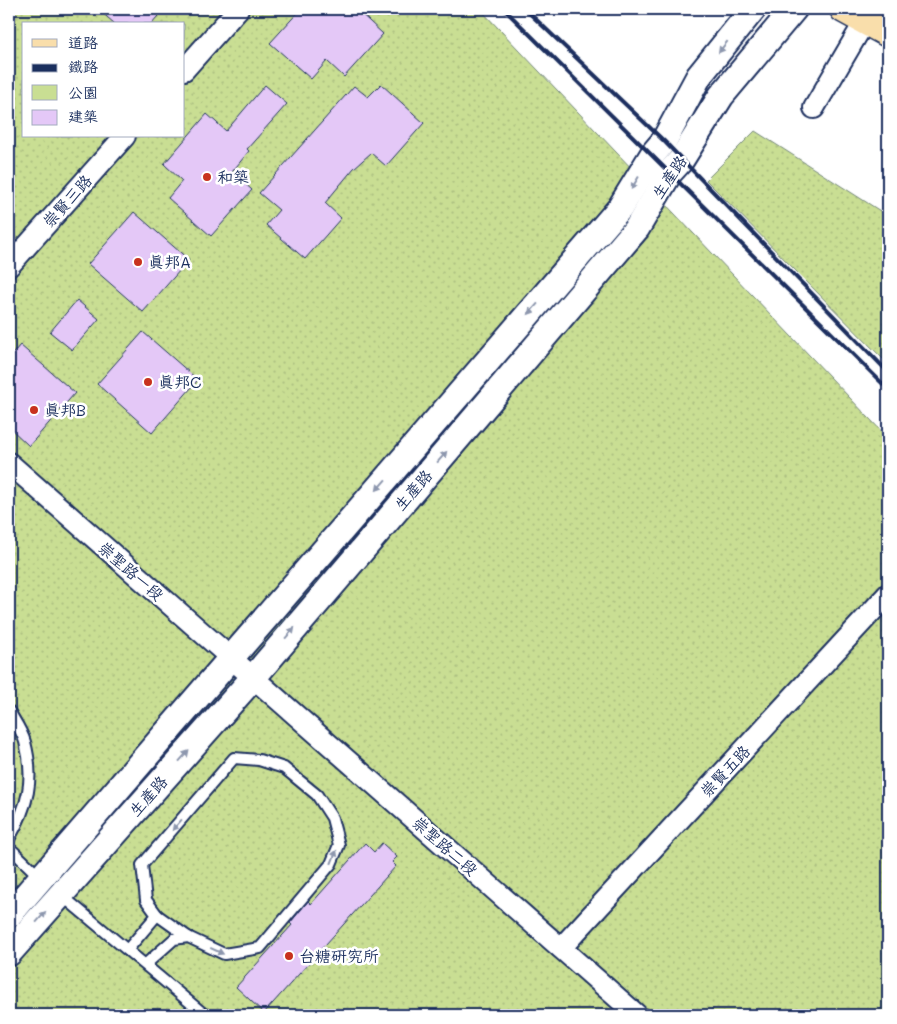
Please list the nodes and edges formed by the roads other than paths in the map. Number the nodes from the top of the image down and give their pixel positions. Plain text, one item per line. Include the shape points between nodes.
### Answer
1 (238, 9) edge
2 (753, 9) edge
3 (794, 9) edge
4 (866, 21) edge
5 (185, 69) edge
6 (814, 108) dead end
7 (122, 138) edge
8 (9, 266) edge
9 (9, 463) edge
10 (888, 594) edge
11 (231, 659) junction
12 (253, 678) junction
13 (9, 711) edge
14 (9, 839) edge
15 (9, 851) edge
16 (51, 886) junction
17 (9, 915) edge
18 (157, 915) junction
19 (188, 937) junction
20 (561, 948) junction
21 (128, 949) junction
22 (9, 953) edge
23 (146, 964) junction
24 (205, 1015) edge
25 (637, 1015) edge

1 - 5 street
2 -> 11 street, 生產路 via 699,76 664,141 620,208
12 -> 3 street, 生產路 via 637,228 721,96
4 - 6 street
7 - 8 street, 崇賢三路
9 - 11 street, 崇聖路一段
10 - 20 street, 崇賢五路
11 - 12 street, 崇聖路一段
11 - 16 street, 生產路
16 -> 12 street, 生產路
12 - 20 street, 崇聖路二段
13 - 14 lane via 25,740 30,777 23,814
15 - 16 lane via 13,851
16 - 17 street, 生產路
16 - 21 lane
22 -> 16 street, 生產路
18 - 19 lane
19 -> 18 lane via 224,954 260,948 331,864 338,845 332,818 317,795 284,768 259,760 234,758 142,865 146,900
18 - 21 lane
19 - 23 lane via 174,939
20 - 25 street, 崇聖路二段
21 - 23 lane
23 - 24 lane

